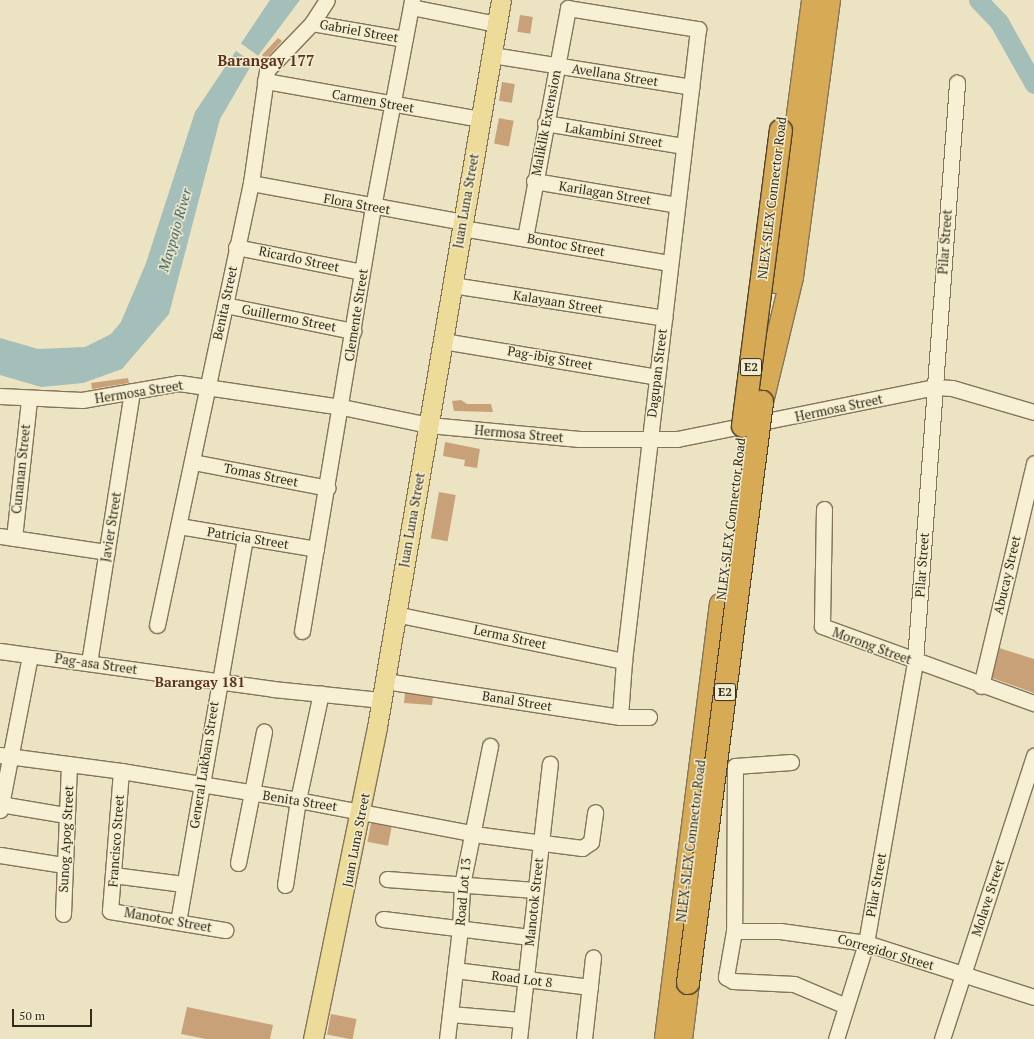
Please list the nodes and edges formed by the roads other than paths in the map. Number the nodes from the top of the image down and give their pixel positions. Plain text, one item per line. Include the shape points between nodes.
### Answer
1 (327, 0) edge
2 (501, 0) edge
3 (797, 0) edge
4 (813, 0) edge
5 (829, 0) edge
6 (412, 3) edge
7 (568, 8) joint
8 (312, 23) junction
9 (497, 24) junction
10 (405, 39) junction
11 (492, 55) junction
12 (557, 66) junction
13 (265, 81) junction
14 (957, 83) dead end
15 (691, 87) junction
16 (394, 106) junction
17 (481, 119) junction
18 (545, 123) junction
19 (684, 146) junction
20 (534, 181) junction
21 (251, 183) junction
22 (677, 205) junction
23 (373, 207) junction
24 (462, 225) junction
25 (525, 238) junction
26 (236, 246) junction
27 (670, 263) junction
28 (362, 272) junction
29 (452, 285) junction
30 (225, 305) junction
31 (664, 318) junction
32 (352, 330) junction
33 (443, 341) junction
34 (657, 377) junction
35 (207, 386) junction
36 (934, 387) junction
37 (132, 391) junction
38 (0, 396) edge
39 (29, 400) junction
40 (762, 402) junction
41 (342, 407) junction
42 (1034, 412) edge
43 (429, 425) junction
44 (650, 440) junction
45 (193, 462) junction
46 (1034, 463) edge
47 (328, 488) junction
48 (824, 509) dead end
49 (179, 526) junction
50 (7, 537) edge
51 (245, 538) junction
52 (316, 549) junction
53 (107, 552) junction
54 (396, 614) junction
55 (157, 625) dead end
56 (302, 631) dead end
57 (0, 651) edge
58 (30, 655) junction
59 (624, 661) junction
60 (914, 661) junction
61 (89, 663) junction
62 (218, 681) junction
63 (386, 681) junction
64 (981, 686) junction
65 (321, 693) junction
66 (382, 700) junction
67 (1034, 703) edge
68 (620, 717) junction
69 (649, 717) dead end
70 (264, 732) dead end
71 (490, 746) dead end
72 (5, 756) edge
73 (1034, 756) edge
74 (790, 762) dead end
75 (69, 764) junction
76 (550, 764) dead end
77 (121, 771) junction
78 (201, 786) junction
79 (252, 794) junction
80 (298, 800) junction
81 (0, 806) edge
82 (362, 812) junction
83 (595, 812) dead end
84 (66, 816) junction
85 (470, 833) junction
86 (540, 844) junction
87 (0, 855) edge
88 (238, 864) dead end
89 (64, 865) junction
90 (113, 875) junction
91 (387, 879) dead end
92 (184, 884) junction
93 (462, 884) junction
94 (285, 885) dead end
95 (535, 890) junction
96 (110, 911) joint
97 (63, 914) dead end
98 (383, 919) dead end
99 (178, 922) junction
100 (460, 928) junction
101 (225, 930) dead end
102 (734, 931) junction
103 (530, 937) junction
104 (866, 943) junction
105 (593, 957) dead end
106 (455, 970) junction
107 (963, 974) junction
108 (526, 980) junction
109 (590, 987) junction
110 (1034, 997) edge
111 (846, 1006) junction
112 (450, 1014) junction
113 (521, 1020) junction
114 (313, 1039) edge
115 (447, 1039) edge
116 (519, 1039) edge
117 (584, 1039) edge
118 (666, 1039) edge
119 (681, 1039) edge
120 (836, 1039) edge
121 (942, 1039) edge

1 - 8 street, Benita Street
2 - 9 main road, Juan Luna Street
3 - 118 highway, NLEX-SLEX Connector Road / E2, bridge
4 - 40 highway, NLEX-SLEX Connector Road / E2
5 - 40 highway via 792,277
6 - 9 street
6 - 10 street, Clemente Street
7 - 12 street, Maliklik Extension
7 - 15 street, Dagupan Street via 698,29
8 - 10 street, Gabriel Street
8 - 13 street, Benita Street via 267,70
9 - 11 main road, Juan Luna Street
10 - 16 street, Clemente Street
11 - 12 street, Avellana Street
11 - 17 main road, Juan Luna Street
12 - 15 street, Avellana Street
12 - 18 street, Maliklik Extension
13 - 16 street, Carmen Street
13 - 21 street, Benita Street
14 - 36 street, Pilar Street
15 - 19 street, Dagupan Street
16 - 17 street, Carmen Street
16 - 23 street, Clemente Street
17 - 24 main road, Juan Luna Street
18 - 19 street, Lakambini Street
18 - 20 street, Maliklik Extension
19 - 22 street, Dagupan Street
20 - 22 street, Karilagan Street
20 - 25 street, Maliklik Extension
21 - 23 street, Flora Street
21 - 26 street, Benita Street
22 - 27 street, Dagupan Street
23 - 24 street, Flora Street
23 - 28 street, Clemente Street
24 - 25 street, Bontoc Street
24 - 29 main road, Juan Luna Street
25 - 27 street, Bontoc Street
26 - 28 street, Ricardo Street
26 - 30 street, Benita Street
27 - 31 street, Dagupan Street
28 - 32 street, Clemente Street
29 - 31 street, Kalayaan Street
29 - 33 main road, Juan Luna Street
30 - 32 street, Guillermo Street
30 - 35 street, Benita Street
31 - 34 street, Dagupan Street
32 - 41 street, Clemente Street
33 - 34 street, Pag-ibig Street
33 - 43 main road, Juan Luna Street
34 - 44 street, Dagupan Street
35 - 37 street, Hermosa Street via 179,383
35 - 41 street, Hermosa Street
35 - 45 street, Benita Street
36 - 42 street, Hermosa Street via 952,388
36 - 44 street, Hermosa Street via 677,440
36 - 60 street, Pilar Street
37 - 39 street, Hermosa Street via 82,400
37 - 53 street, Javier Street
38 - 39 street, Hermosa Street
39 - 50 street, Cunanan Street
40 - 119 highway, NLEX-SLEX Connector Road / E2, bridge
41 - 43 street, Hermosa Street
41 - 47 street, Clemente Street
43 - 44 street, Hermosa Street via 578,439
43 - 54 main road, Juan Luna Street
44 - 59 street, Dagupan Street
45 - 47 street, Tomas Street
45 - 49 street, Benita Street
46 - 64 street, Abucay Street
47 - 52 street, Clemente Street
48 - 60 street, Morong Street via 822,626
49 - 51 street, Patricia Street
49 - 55 street, Benita Street
50 - 53 street
51 - 52 street, Patricia Street
51 - 62 street, General Lukban Street
52 - 56 street, Clemente Street
53 - 61 street, Javier Street
54 - 59 street, Lerma Street
54 - 63 main road, Juan Luna Street
57 - 58 street, Pag-asa Street
58 - 61 street, Pag-asa Street
58 - 72 street
59 - 68 street, Dagupan Street
60 - 64 street, Morong Street
60 - 104 street, Pilar Street
61 - 62 street, Pag-asa Street
62 - 65 street, Pag-asa Street
62 - 78 street, General Lukban Street
63 - 66 main road, Juan Luna Street
63 - 68 street, Banal Street
64 - 67 street, Morong Street
65 - 66 street, Pag-asa Street
65 - 80 street
66 - 82 main road, Juan Luna Street
68 - 69 street, Banal Street
70 - 79 street
71 - 85 street, Road Lot 13
72 - 75 street, Benita Street
72 - 81 street
73 - 107 street, Molave Street
74 - 102 street via 735,766
75 - 77 street, Benita Street
75 - 84 street, Sunog Apog Street
76 - 86 street, Manotok Street
77 - 78 street, Benita Street
77 - 90 street, Francisco Street
78 - 79 street, Benita Street
78 - 92 street, General Lukban Street
79 - 80 street, Benita Street
79 - 88 street
80 - 82 street, Benita Street
80 - 94 street
81 - 84 street
82 - 85 street, Benita Street
82 - 114 main road, Juan Luna Street
83 - 86 street, Benita Street via 591,842 586,848
84 - 89 street, Sunog Apog Street
85 - 86 street, Benita Street
85 - 93 street, Road Lot 13
86 - 95 street, Manotok Street
87 - 89 street
89 - 97 street, Sunog Apog Street
90 - 92 street
90 - 96 street, Francisco Street
91 - 93 street
92 - 99 street, General Lukban Street
93 - 95 street
93 - 100 street, Road Lot 13
95 - 103 street, Manotok Street
96 - 99 street, Manotoc Street
98 - 100 street
99 - 101 street, Manotoc Street
100 - 103 street
100 - 106 street, Road Lot 13
102 - 104 street, Corregidor Street via 802,933
102 - 111 street via 726,979 794,984
103 - 108 street, Manotok Street
104 - 107 street, Corregidor Street
104 - 111 street, Pilar Street
105 - 109 street
106 - 108 street, Road Lot 8
106 - 112 street, Road Lot 13
107 - 110 street, Corregidor Street
107 - 121 street, Molave Street
108 - 109 street, Road Lot 8
108 - 113 street, Manotok Street
109 - 117 street
111 - 120 street, Pilar Street
112 - 113 street
112 - 115 street, Road Lot 13
113 - 116 street, Manotok Street

